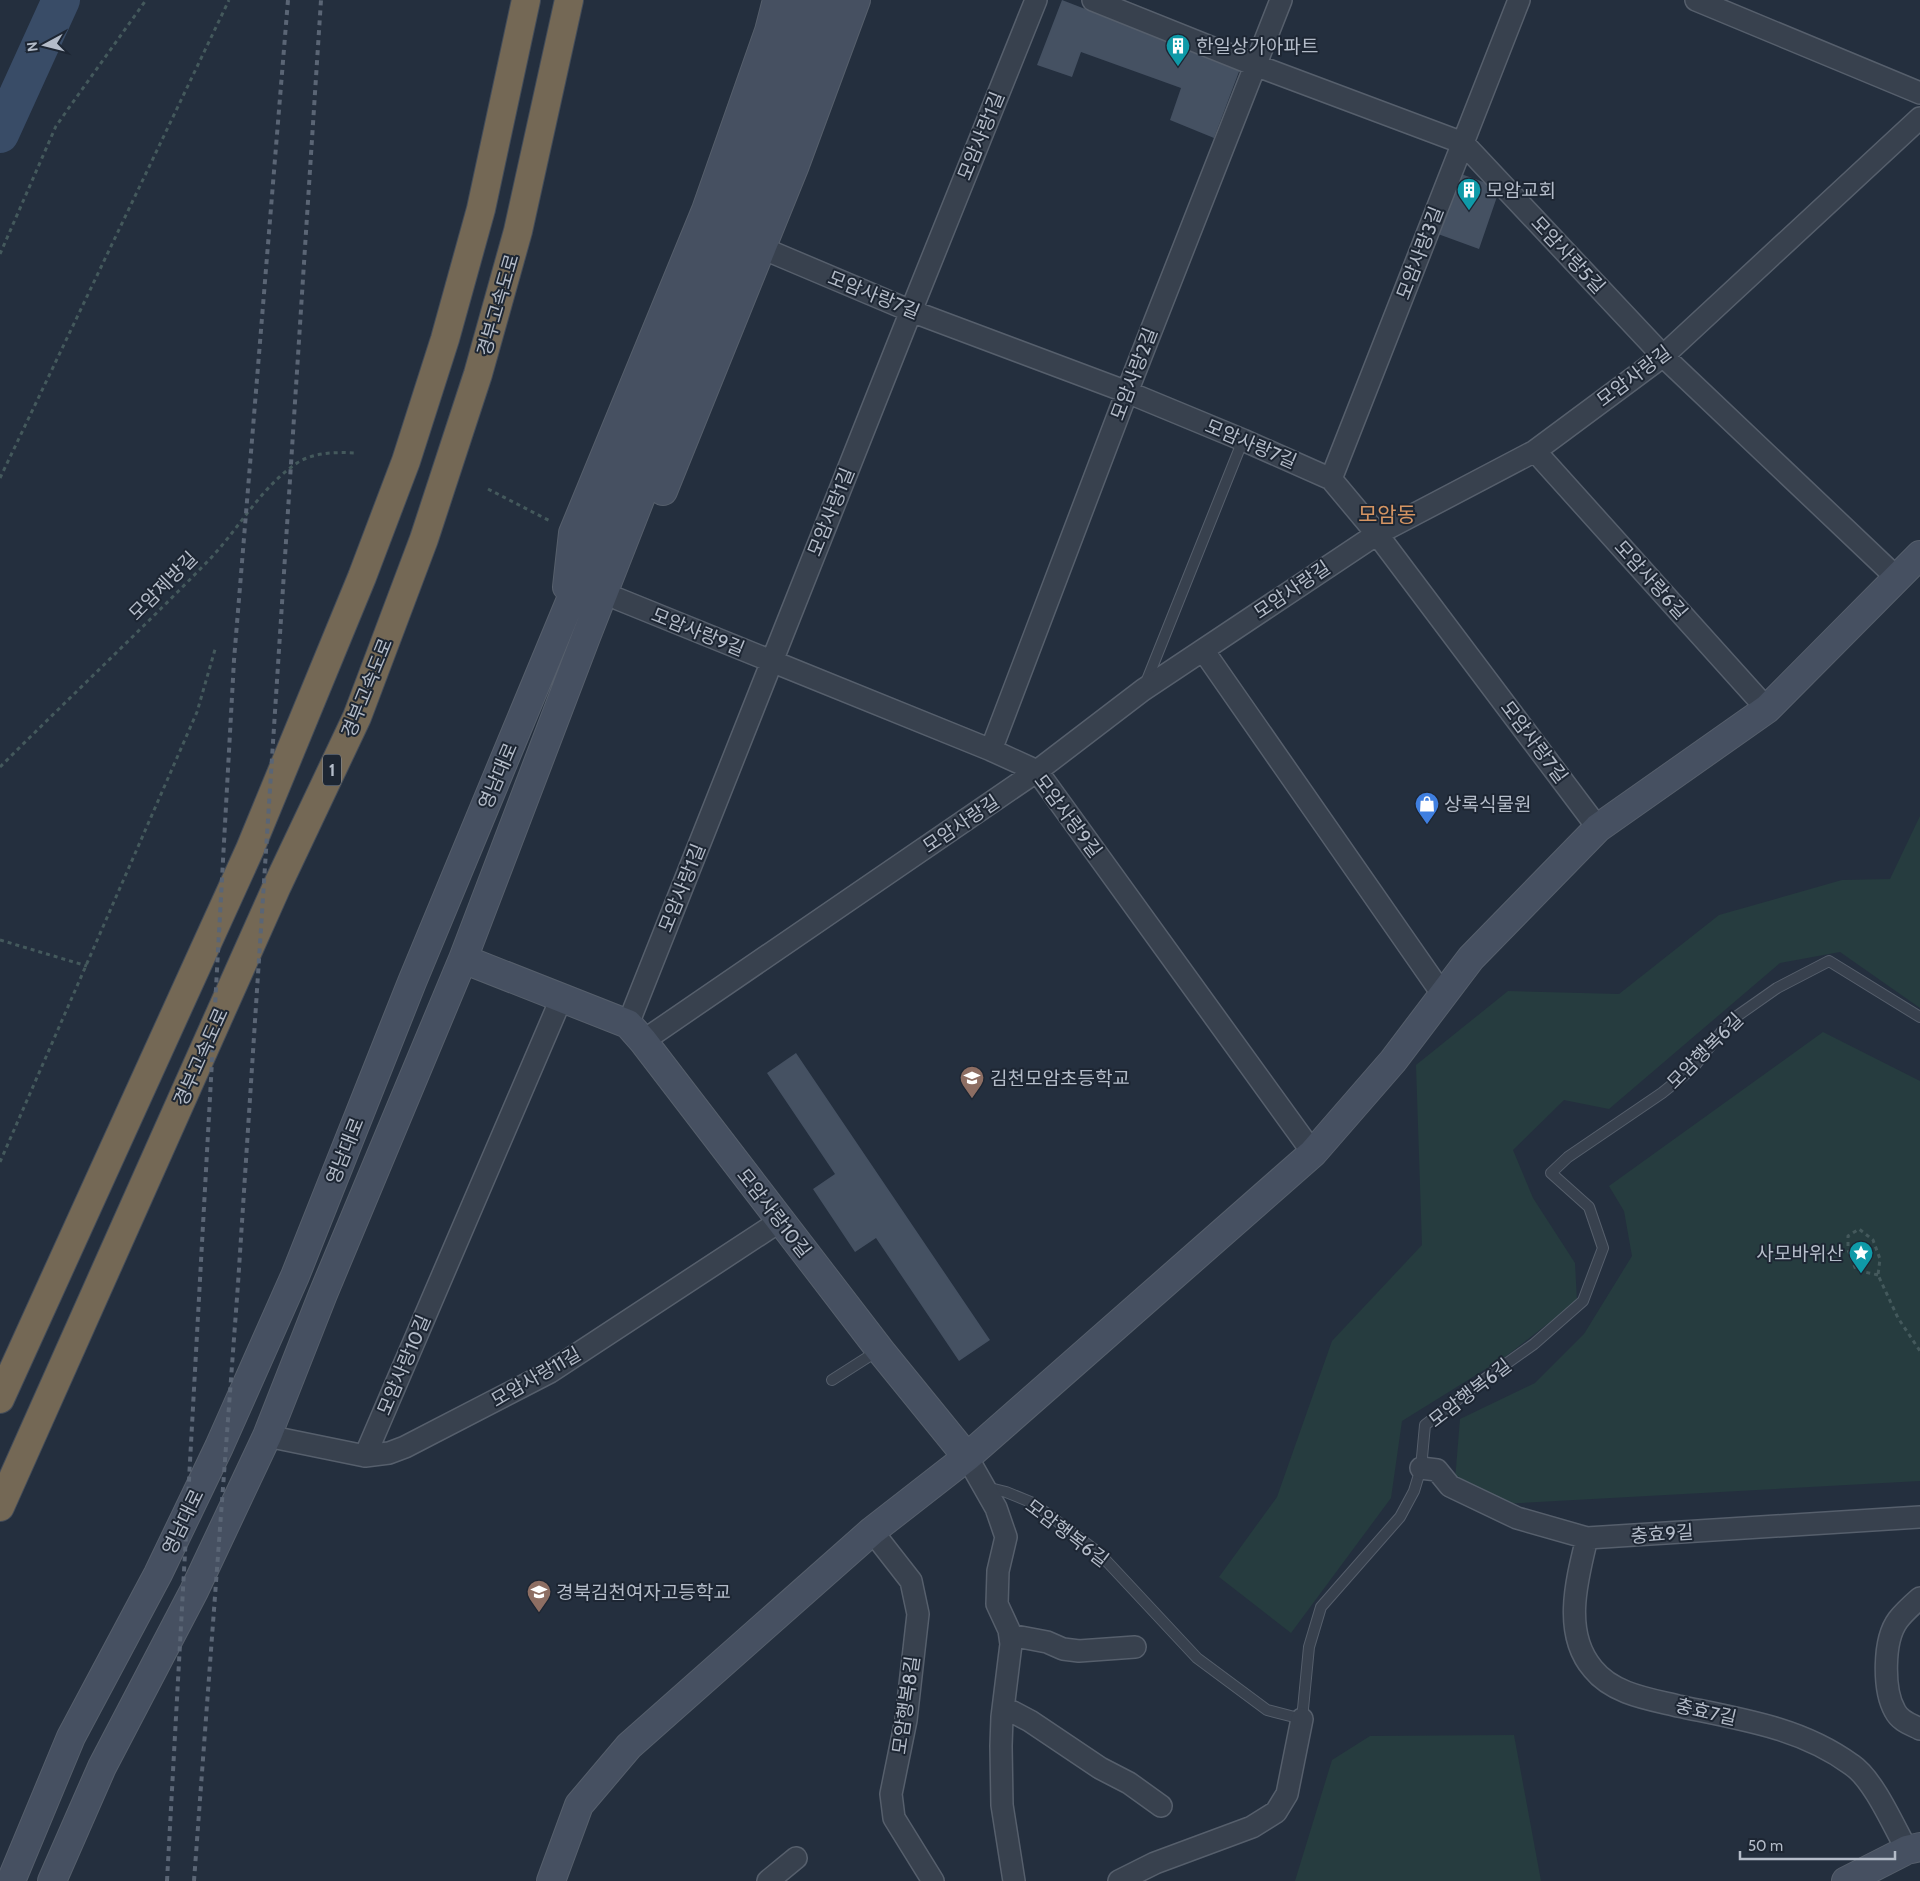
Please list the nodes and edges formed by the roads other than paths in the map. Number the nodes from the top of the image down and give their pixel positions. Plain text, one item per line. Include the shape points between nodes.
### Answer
1 (526, 0) edge
2 (569, 0) edge
3 (777, 0) edge
4 (802, 0) edge
5 (828, 0) edge
6 (856, 0) edge
7 (1036, 0) edge
8 (1093, 0) edge
9 (1281, 0) edge
10 (1519, 0) edge
11 (1696, 0) edge
12 (1255, 65) junction
13 (1920, 93) edge
14 (1920, 118) edge
15 (1463, 143) junction
16 (762, 248) junction
17 (910, 311) junction
18 (1663, 356) junction
19 (1127, 392) junction
20 (661, 413) junction
21 (1243, 440) junction
22 (1535, 451) junction
23 (1331, 479) junction
24 (1377, 534) junction
25 (1920, 555) edge
26 (1897, 578) junction
27 (618, 599) junction
28 (563, 619) junction
29 (586, 637) junction
30 (1203, 650) junction
31 (772, 663) junction
32 (1142, 690) junction
33 (1766, 709) junction
34 (990, 750) junction
35 (1038, 771) junction
36 (1598, 828) junction
37 (463, 959) junction
38 (1444, 995) junction
39 (561, 999) junction
40 (1920, 1017) edge
41 (635, 1033) junction
42 (1312, 1153) junction
43 (780, 1220) junction
44 (880, 1350) junction
45 (832, 1380) dead end
46 (0, 1399) edge
47 (267, 1436) junction
48 (365, 1456) junction
49 (967, 1457) junction
50 (1421, 1468) junction
51 (985, 1487) junction
52 (0, 1507) edge
53 (1920, 1517) edge
54 (872, 1531) junction
55 (1588, 1538) junction
56 (1920, 1598) edge
57 (1010, 1635) junction
58 (1135, 1647) dead end
59 (1003, 1709) junction
60 (1302, 1719) junction
61 (1920, 1729) edge
62 (1161, 1806) dead end
63 (1914, 1849) edge
64 (796, 1858) dead end
65 (11, 1881) edge
66 (52, 1881) edge
67 (550, 1881) edge
68 (768, 1881) edge
69 (933, 1881) edge
70 (1014, 1881) edge
71 (1119, 1881) edge
72 (1846, 1881) edge

1 - 46 highway via 481,208 448,330 406,461 250,849
2 - 52 highway, 경부고속도로 / 1 via 518,231 478,374 424,539 357,717 277,886
3 - 28 main road via 706,210 573,533
4 - 20 main road via 782,69
5 - 20 main road via 805,74
6 - 16 main road
7 - 17 street, 모암사랑1길
8 - 12 street, 모암사랑5길
9 - 12 street, 모암사랑2길
10 - 15 street, 모암사랑3길
11 - 13 street
12 - 15 street, 모암사랑5길
12 - 19 street, 모암사랑2길
14 - 18 street, 모암사랑길
15 - 18 street, 모암사랑5길
15 - 23 street, 모암사랑3길
16 - 17 street, 모암사랑7길
16 - 27 main road
17 - 19 street, 모암사랑7길
17 - 31 street, 모암사랑1길
18 - 22 street, 모암사랑길
18 - 26 street, 모암사랑5길
19 - 21 street, 모암사랑7길
19 - 34 street, 모암사랑2길
20 - 28 main road, 영남대로
20 - 29 main road, 영남대로
21 - 23 street, 모암사랑7길
21 - 32 lane
22 - 24 street, 모암사랑길
22 - 33 street, 모암사랑6길
23 - 24 street, 모암사랑7길
24 - 30 street, 모암사랑길
24 - 36 street, 모암사랑7길
25 - 26 main road
26 - 33 main road
27 - 29 main road
27 - 31 street, 모암사랑9길
28 - 65 main road, 영남대로 via 295,1276 162,1566 72,1737
29 - 37 main road, 영남대로
30 - 32 street, 모암사랑길
30 - 38 street
31 - 34 street, 모암사랑9길
31 - 41 street, 모암사랑1길
32 - 35 street, 모암사랑길
33 - 36 main road
34 - 35 street, 모암사랑9길
35 - 41 street, 모암사랑길
35 - 42 street, 모암사랑9길
36 - 38 main road via 1471,958
37 - 39 main road
37 - 47 main road, 영남대로
38 - 42 main road via 1393,1061
39 - 41 main road
39 - 48 street, 모암사랑10길
40 - 50 lane, 모암행복6길 via 1829,961 1777,988 1730,1021 1693,1068 1568,1157 1551,1173 1589,1207 1603,1248 1583,1301 1534,1344 1425,1425
41 - 43 main road, 모암사랑10길
42 - 49 main road
43 - 44 main road, 모암사랑10길
43 - 48 street, 모암사랑11길 via 550,1372 405,1447
44 - 45 lane
44 - 49 main road, 모암사랑10길
47 - 48 street, 모암사랑11길
47 - 66 main road, 영남대로 via 194,1591 102,1767
49 - 51 street
49 - 54 main road
50 - 55 street, 충효9길 via 1437,1470 1450,1486 1517,1518
50 - 60 lane, 모암행복6길 via 1414,1492 1400,1517 1321,1607 1309,1647
51 - 57 street via 1006,1537 998,1571 997,1604
51 - 60 lane, 모암행복6길 via 1033,1503 1100,1553 1197,1658 1267,1710
53 - 55 street, 충효9길
54 - 67 main road via 628,1746 579,1805
54 - 69 street, 모암행복8길 via 911,1581 916,1601 918,1614 906,1720 891,1794 894,1818
55 - 63 street, 충효7길 via 1576,1580 1574,1621 1583,1654 1603,1680 1627,1693 1777,1729 1825,1747 1854,1766 1872,1786
56 - 61 street via 1897,1621 1891,1632 1886,1669 1890,1702 1895,1712 1902,1721
57 - 58 street via 1079,1651
57 - 59 street
59 - 62 street via 1030,1721
59 - 70 street via 1002,1805
60 - 71 street via 1287,1794 1276,1812 1252,1827
63 - 72 main road
64 - 68 street

